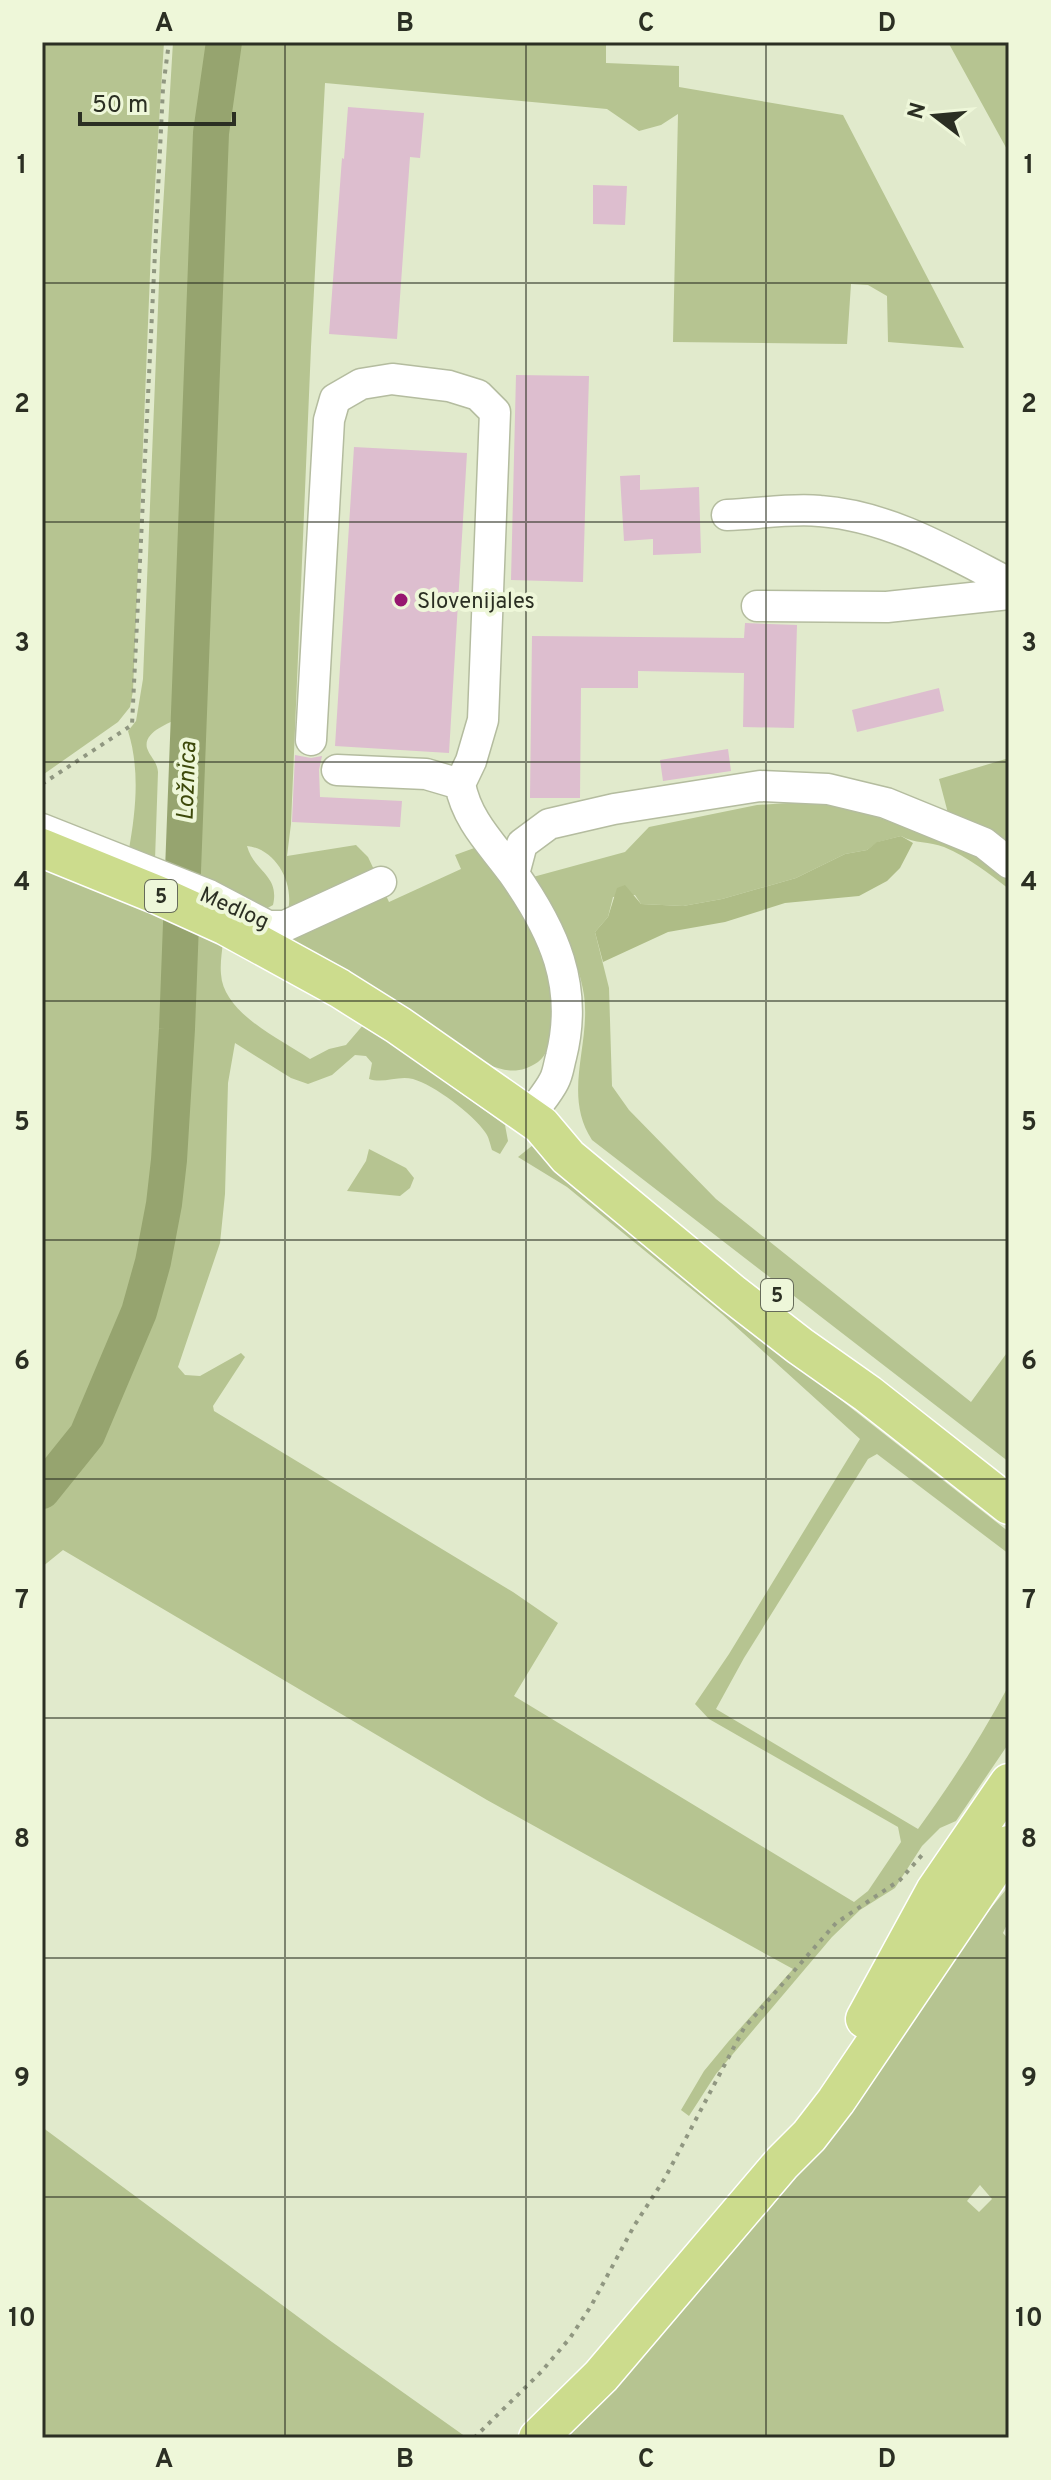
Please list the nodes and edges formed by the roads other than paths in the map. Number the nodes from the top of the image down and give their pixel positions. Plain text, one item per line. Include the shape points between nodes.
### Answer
1 (727, 515) dead end
2 (1009, 583) edge
3 (1009, 594) edge
4 (757, 606) dead end
5 (311, 740) dead end
6 (337, 770) dead end
7 (460, 784) junction
8 (42, 829) edge
9 (42, 848) edge
10 (1009, 863) edge
11 (514, 874) junction
12 (381, 882) dead end
13 (535, 1120) junction
14 (1009, 1474) edge
15 (1009, 1505) edge
16 (1009, 1783) edge
17 (1009, 1845) edge
18 (782, 2163) junction
19 (538, 2438) edge

1 - 2 street via 819,510 881,522
3 - 4 street via 887,607
5 - 7 street via 329,420 335,399 361,384 392,379 449,386 478,395 495,412 483,720
6 - 7 street via 426,774
7 - 11 street via 469,814
8 - 12 street, Medlog via 196,890 268,926 285,926
9 - 13 main road, 5 via 226,926 339,988
10 - 11 street via 984,843 886,803 828,789 760,786 549,824 522,844
11 - 13 street via 558,955 567,988 567,1031 554,1080
13 - 14 main road, 5 via 578,1140
13 - 15 main road, 5 via 568,1157 733,1294
16 - 18 main road via 935,1891
17 - 18 main road via 836,2101
18 - 19 main road via 601,2376

